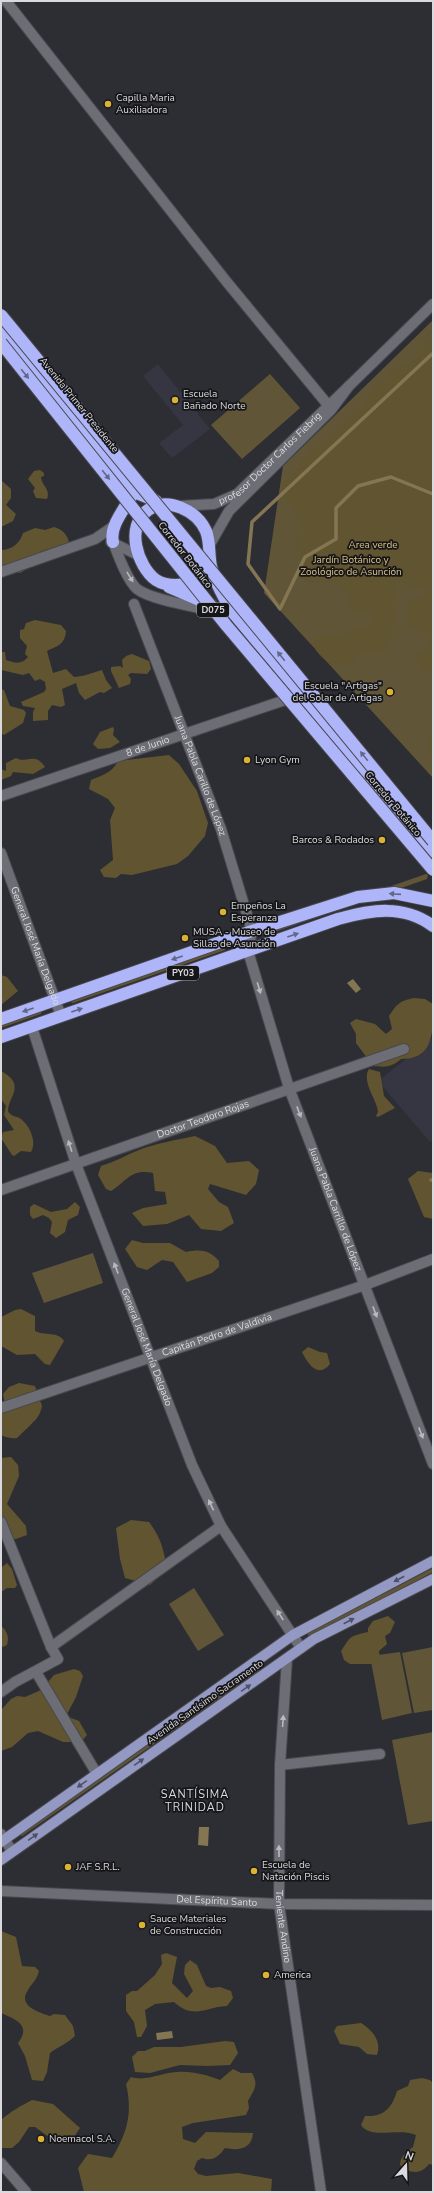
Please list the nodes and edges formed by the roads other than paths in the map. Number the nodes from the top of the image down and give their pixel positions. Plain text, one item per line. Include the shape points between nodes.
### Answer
1 (6, 1) edge
2 (433, 304) edge
3 (1, 315) edge
4 (2, 333) edge
5 (349, 386) junction
6 (328, 405) junction
7 (134, 492) junction
8 (175, 506) junction
9 (114, 526) junction
10 (136, 529) junction
11 (95, 539) junction
12 (113, 542) junction
13 (209, 549) junction
14 (140, 556) junction
15 (1, 572) edge
16 (161, 583) junction
17 (134, 604) dead end
18 (225, 615) junction
19 (294, 697) junction
20 (184, 733) junction
21 (1, 796) edge
22 (433, 841) edge
23 (433, 852) edge
24 (1, 853) edge
25 (433, 871) edge
26 (433, 901) edge
27 (365, 912) junction
28 (433, 926) edge
29 (252, 931) junction
30 (433, 935) edge
31 (248, 950) junction
32 (55, 1000) junction
33 (61, 1016) junction
34 (1, 1019) edge
35 (32, 1026) junction
36 (1, 1037) edge
37 (404, 1049) dead end
38 (290, 1088) junction
39 (76, 1164) junction
40 (1, 1190) edge
41 (433, 1259) edge
42 (365, 1285) junction
43 (151, 1357) junction
44 (1, 1408) edge
45 (433, 1464) edge
46 (1, 1522) edge
47 (221, 1526) junction
48 (433, 1561) edge
49 (433, 1579) edge
50 (293, 1635) junction
51 (51, 1647) junction
52 (301, 1648) junction
53 (288, 1659) junction
54 (36, 1672) junction
55 (1, 1692) edge
56 (380, 1754) dead end
57 (280, 1765) junction
58 (97, 1774) junction
59 (2, 1838) edge
60 (12, 1852) junction
61 (1, 1860) edge
62 (1, 1891) edge
63 (279, 1904) junction
64 (433, 1905) edge
65 (1, 2163) edge
66 (26, 2192) edge
67 (321, 2192) edge

1 - 6 street via 226,281
2 - 5 street, profesor Doctor Carlos Fiebrig
22 -> 3 highway, Corredor Botánico / D075, bridge
4 - 7 highway, Avenida Primer Presidente / D075
4 -> 25 highway, Corredor Botánico / D075, bridge via 226,625
5 - 6 street, profesor Doctor Carlos Fiebrig
5 - 13 street, profesor Doctor Carlos Fiebrig via 331,410 229,511
6 - 8 street, profesor Doctor Carlos Fiebrig via 237,494 214,504
7 - 8 highway, D075
7 - 9 highway
7 - 10 highway, D075
8 - 10 highway via 148,510
8 - 13 highway, D075 via 188,510 201,523 206,532
9 - 11 street
9 - 12 highway
10 - 14 highway, D075 via 136,544
11 - 12 street
11 - 15 street
12 - 14 street
12 -> 18 street via 126,572 137,589 160,598
13 - 16 highway via 206,568 196,580 186,584
13 - 23 highway, D075 via 211,569 230,609
14 - 16 highway, D075 via 150,575
16 - 18 highway, D075 via 212,605
17 - 20 street, Juana Pabla Carillo de López
18 - 19 highway, D075
19 - 20 street, 8 de Junio via 274,706
19 - 25 highway, D075 via 423,850
20 - 21 street, 8 de Junio
20 - 29 street, Juana Pabla Carillo de López via 220,829
24 - 32 street, General José María Delgado
26 -> 29 highway, PY03 via 394,893 358,897
27 - 28 highway, PY03 via 402,911
27 - 30 highway via 410,920
31 -> 27 highway, PY03
29 - 31 street, Juana Pabla Carillo de López
29 -> 32 highway, PY03
33 -> 31 highway, PY03
31 -> 38 street, Juana Pabla Carrillo de López
32 - 33 street, General José María Delgado
32 -> 34 highway, PY03
33 - 35 highway, PY03
35 - 36 highway, PY03
39 -> 35 street, General José María Delgado
37 - 38 street, Doctor Teodoro Rojas
38 - 39 street, Doctor Teodoro Rojas
38 -> 42 street, Juana Pabla Carrillo de López
39 - 40 street, Doctor Teodoro Rojas
43 -> 39 street, General José María Delgado
41 - 42 street, Capitán Pedro de Valdivia
42 - 43 street, Capitán Pedro de Valdivia
42 -> 45 street, Juana Pabla Carrillo de López
43 - 44 street, Capitán Pedro de Valdivia
47 -> 43 street, General José María Delgado via 192,1465
46 - 51 street
50 -> 47 street, General José María Delgado
47 - 51 street
48 -> 50 main road, Avenida Santísimo Sacramento
52 -> 49 main road, Avenida Santísimo Sacramento
50 - 52 street, General José María Delgado
50 - 58 main road, Avenida Santísimo Sacramento
51 - 54 street via 58,1659
52 - 53 main road, Avenida Santísimo Sacramento
57 -> 53 street, Teniente Andino
60 -> 53 main road, Avenida Santísimo Sacramento
54 - 55 street
54 - 58 street
56 - 57 street
63 -> 57 street, Teniente Andino
58 -> 59 main road, Avenida Santísimo Sacramento
59 - 60 street
60 - 61 main road, Avenida Santísimo Sacramento
62 - 63 street, Del Espíritu Santo
63 - 64 street, Del Espíritu Santo
63 - 67 street, Teniente Andino
65 - 66 street

